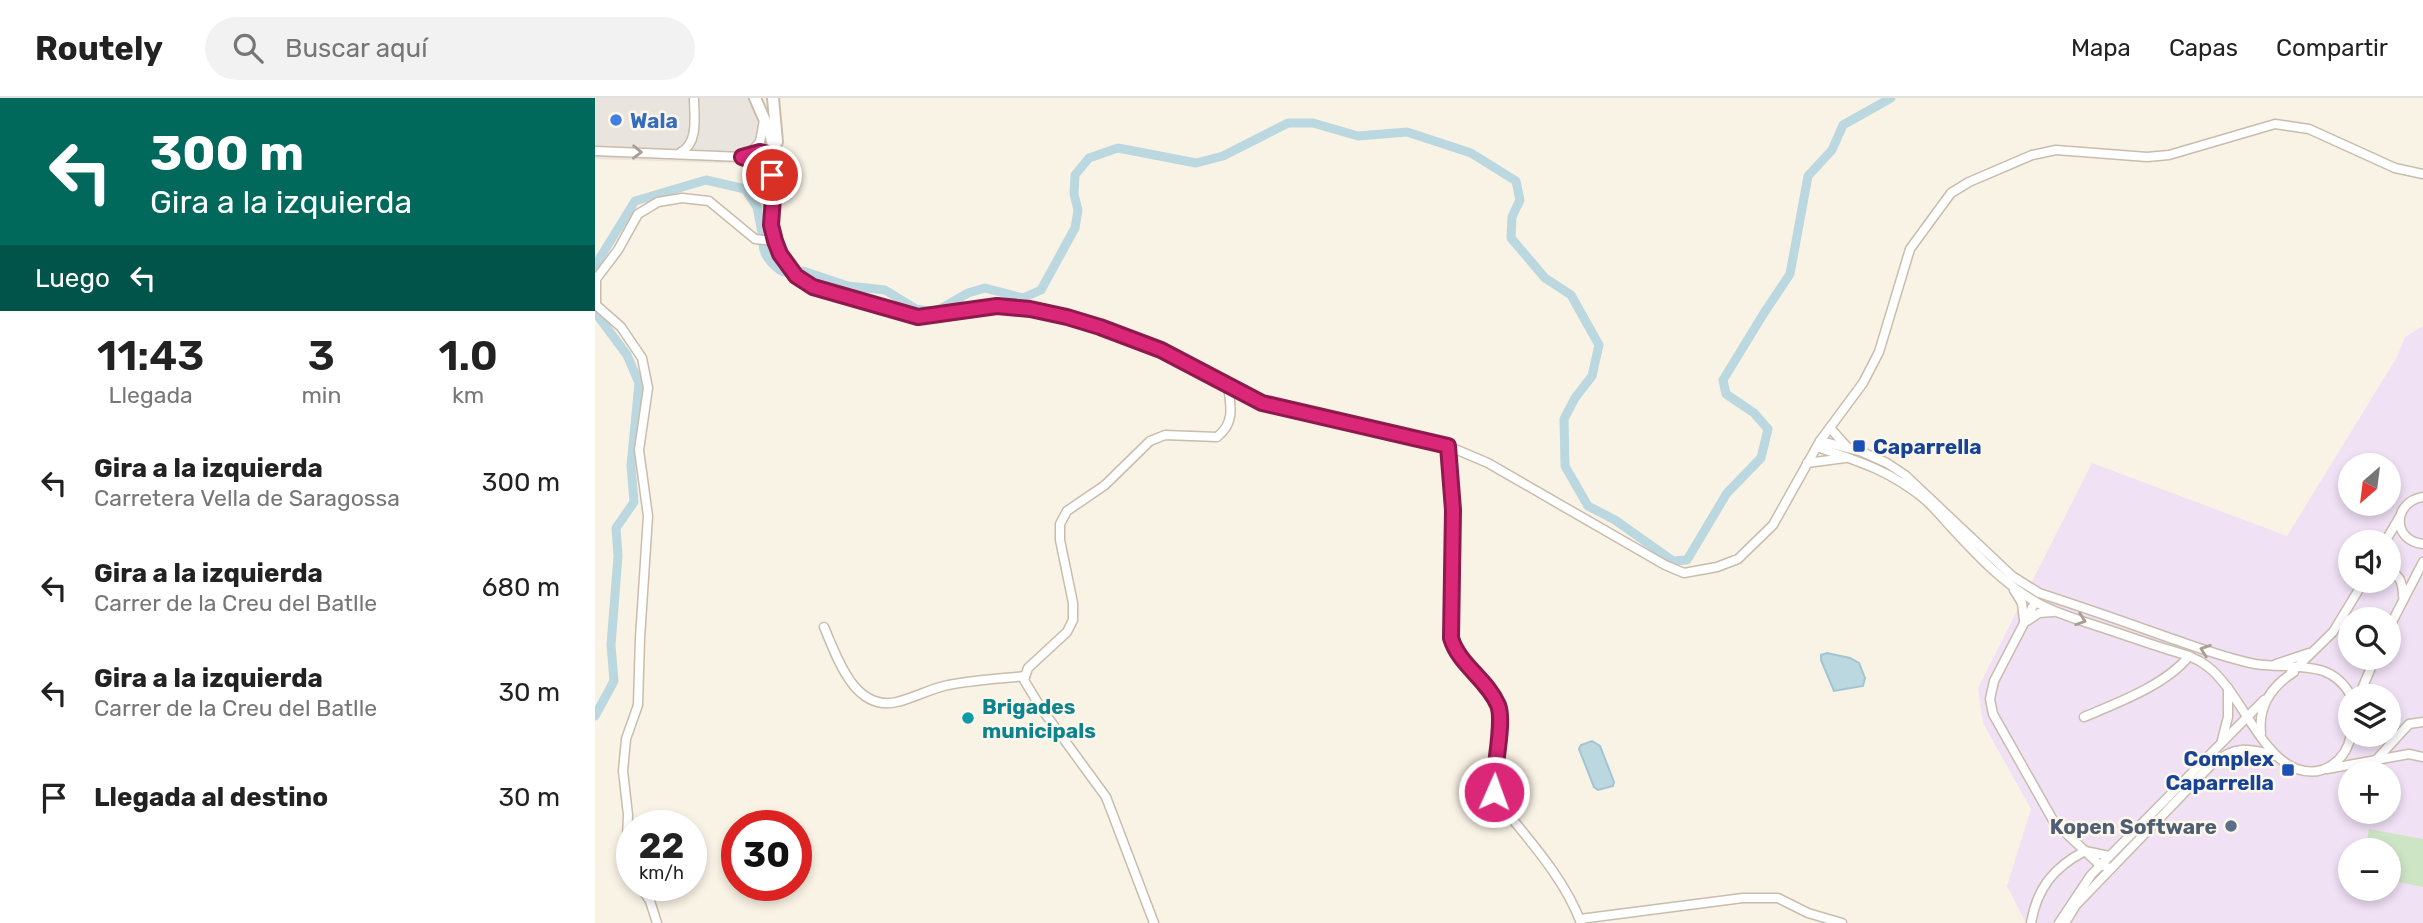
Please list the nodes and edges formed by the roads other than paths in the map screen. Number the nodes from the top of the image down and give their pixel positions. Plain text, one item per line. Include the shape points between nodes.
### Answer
1 (694, 98) edge
2 (755, 98) edge
3 (773, 98) edge
4 (764, 117) junction
5 (693, 136) junction
6 (595, 151) edge
7 (678, 153) junction
8 (714, 155) junction
9 (745, 156) junction
10 (776, 156) junction
11 (756, 162) junction
12 (2423, 174) edge
13 (776, 180) junction
14 (775, 241) junction
15 (1228, 386) junction
16 (1831, 428) junction
17 (1819, 444) junction
18 (1448, 446) junction
19 (1848, 453) junction
20 (1807, 463) junction
21 (2423, 497) edge
22 (2401, 514) edge
23 (2400, 516) joint
24 (2392, 530) edge
25 (2423, 544) edge
26 (2423, 562) edge
27 (2401, 582) edge
28 (2009, 583) junction
29 (2023, 583) junction
30 (2357, 593) edge
31 (2403, 599) junction
32 (2062, 601) junction
33 (2035, 602) junction
34 (2399, 607) edge
35 (2057, 612) junction
36 (2025, 623) junction
37 (824, 627) dead end
38 (2309, 653) junction
39 (2189, 656) junction
40 (2271, 666) junction
41 (2298, 669) junction
42 (1025, 676) junction
43 (2344, 684) edge
44 (2228, 688) junction
45 (2264, 700) junction
46 (2249, 716) junction
47 (2084, 717) dead end
48 (2423, 722) edge
49 (2261, 736) junction
50 (2221, 744) junction
51 (2348, 747) edge
52 (2275, 756) junction
53 (2423, 757) edge
54 (2376, 760) junction
55 (2372, 761) edge
56 (2338, 767) edge
57 (2327, 769) junction
58 (627, 810) edge
59 (2085, 852) junction
60 (2109, 856) junction
61 (2100, 865) junction
62 (2111, 869) junction
63 (2091, 874) junction
64 (650, 901) edge
65 (2077, 904) junction
66 (1581, 921) edge
67 (657, 923) edge
68 (1154, 923) edge
69 (1842, 923) edge
70 (2031, 923) edge
71 (2059, 923) edge
72 (2065, 923) edge

1 - 5 street
2 - 4 street
3 - 10 street
4 - 9 street via 760,142
4 - 10 street
5 - 7 street via 687,149
5 - 8 street
6 -> 7 street
7 - 8 street
8 - 9 street
9 - 10 street via 760,152
9 - 11 street
10 - 11 street
10 - 13 street
11 - 13 street
12 - 16 street via 2395,168 2309,129 2275,124 2169,155 2056,150 1987,173 1951,193 1910,249 1879,352
13 - 14 street via 771,225
14 - 15 street via 796,276 831,293 918,317 984,306 1030,309 1141,341
14 - 58 street via 755,239 709,201 682,198 657,202 638,215 596,279 596,305 621,327 642,358 648,388 639,450 648,516 638,705 626,739 623,771
15 - 18 street via 1262,403
15 - 42 street via 1231,417 1217,437 1165,435 1150,441 1109,481 1067,511 1060,540 1073,620 1067,632 1027,668
16 - 17 street
16 - 19 street
17 - 19 street
17 - 20 street
18 - 20 street via 1488,463 1684,573 1738,559 1758,542 1773,525
18 - 66 street via 1453,510 1451,638 1459,656 1499,707 1494,792
19 - 20 street
19 - 28 street via 1924,498
19 - 29 street via 1887,463 1905,475
21 - 22 street via 2408,502
23 - 24 street
23 - 25 street via 2405,536
26 - 31 street
27 - 31 street
28 - 33 street
28 - 36 street via 2022,603
29 - 32 street
29 - 33 street
30 - 38 street via 2333,632
31 - 34 street
32 - 33 street
40 -> 32 street via 2235,660
33 - 35 street
33 - 36 street
35 - 36 street via 2039,613
35 -> 39 street
36 - 59 street via 1994,681 1993,714 2054,822
37 - 42 street via 854,688 873,700 895,703 949,685
38 - 40 street
38 - 41 street
39 - 44 street via 2209,667
39 - 47 street via 2138,694
40 - 41 street
41 - 43 street via 2332,673
41 - 45 street
42 - 68 street via 1041,708 1107,797
44 - 46 street
44 - 50 street via 2228,717
45 - 46 street
45 - 49 street
46 - 49 street
46 - 50 street
48 - 54 street via 2409,724
49 - 52 street
50 - 60 street
51 - 57 street
52 - 57 street via 2297,769
52 - 62 street via 2243,748 2225,753
53 - 54 street via 2409,754
54 - 55 street
56 - 57 street
59 - 60 street
59 - 61 street
59 - 63 street
59 - 70 street via 2052,876 2036,900
60 - 61 street
61 - 62 street
61 - 63 street
61 - 65 street
62 - 65 street
63 - 71 street
64 - 67 street
65 - 72 street
66 - 69 street via 1743,898 1778,898

